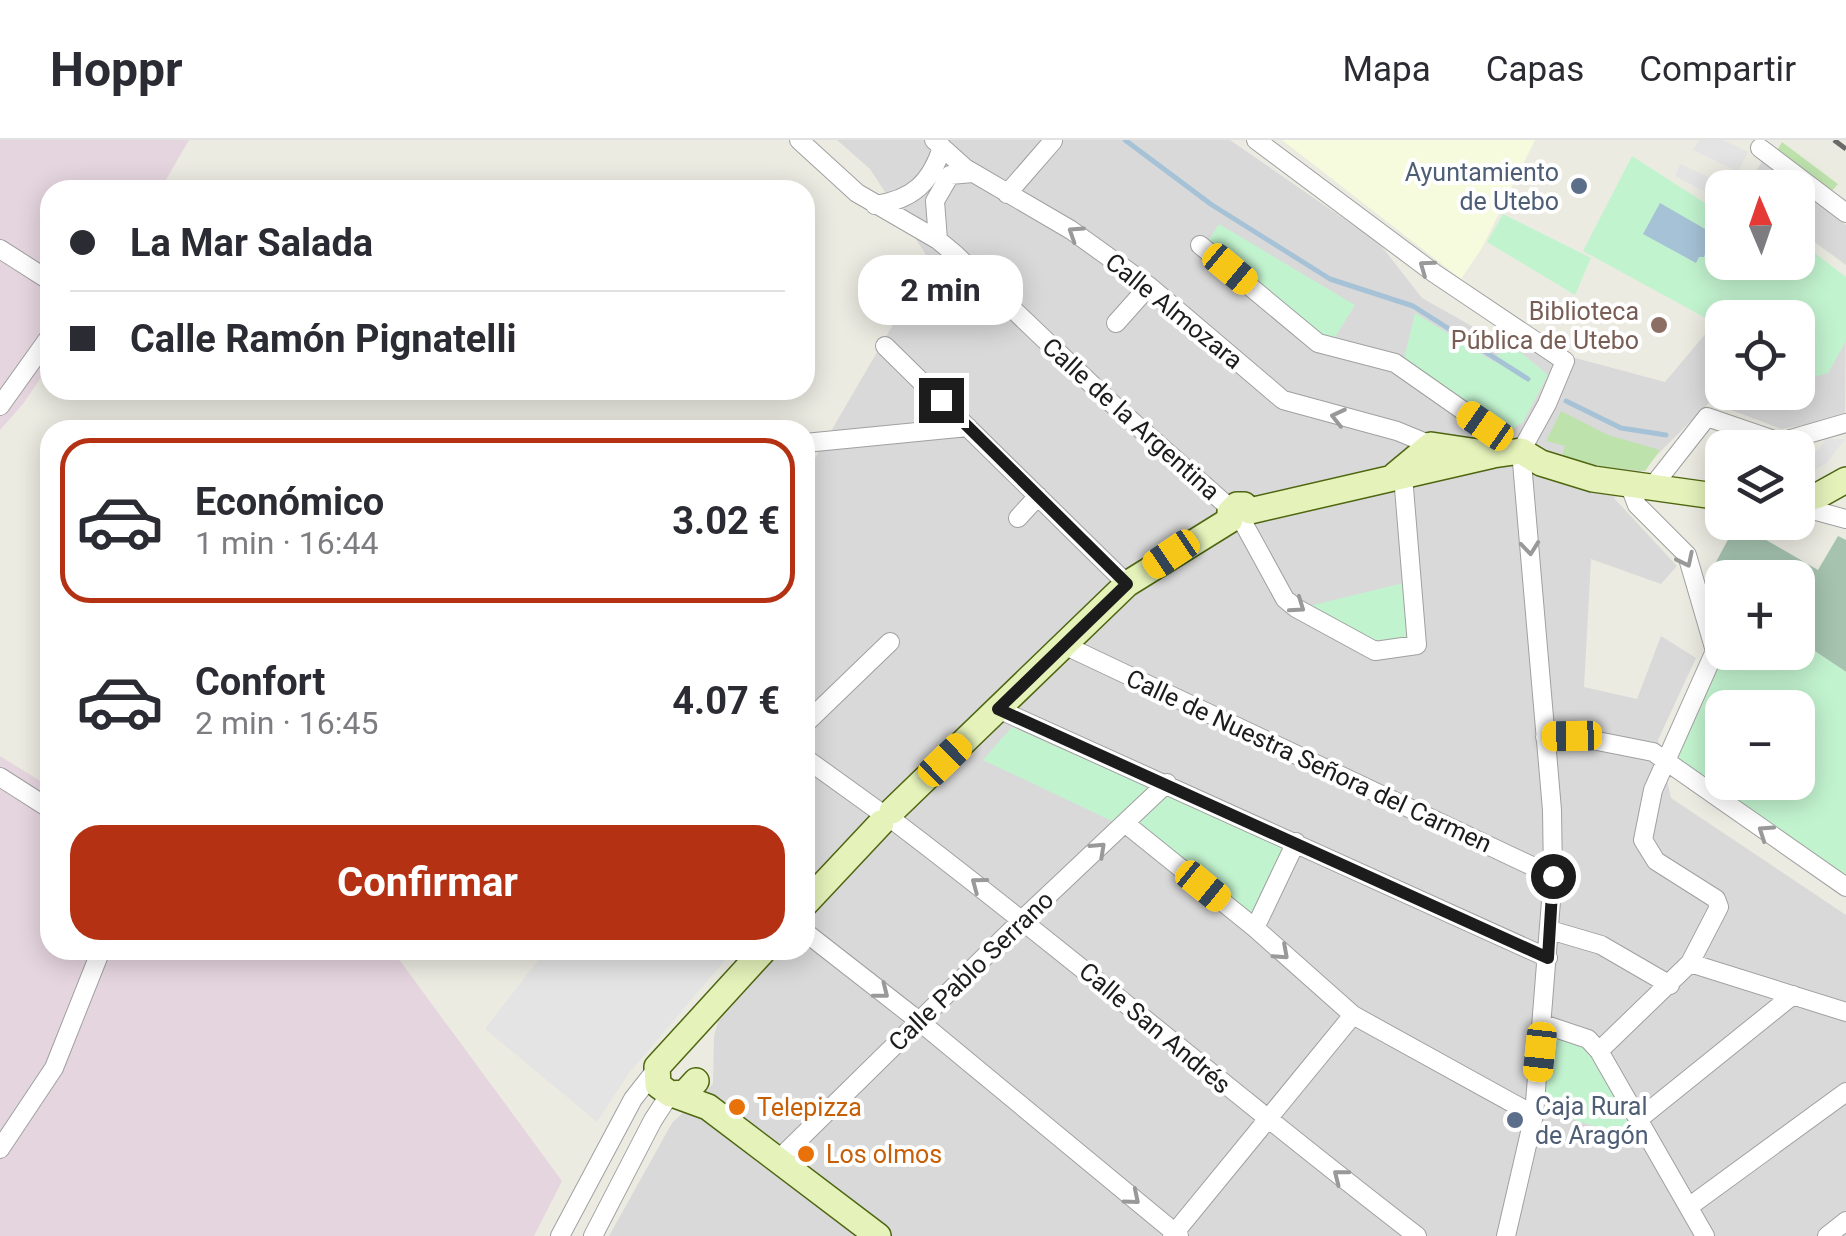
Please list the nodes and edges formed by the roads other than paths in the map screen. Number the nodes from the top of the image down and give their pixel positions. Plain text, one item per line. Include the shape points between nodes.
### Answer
1 (799, 140) edge
2 (1256, 140) edge
3 (1053, 141) edge
4 (938, 143) edge
5 (1760, 148) dead end
6 (974, 173) junction
7 (1007, 194) junction
8 (875, 205) junction
9 (1846, 213) edge
10 (938, 240) junction
11 (1200, 245) dead end
12 (0, 249) edge
13 (40, 275) edge
14 (1148, 286) junction
15 (1116, 323) dead end
16 (885, 346) dead end
17 (40, 350) edge
18 (0, 406) edge
19 (1846, 423) edge
20 (968, 427) junction
21 (815, 443) edge
22 (1438, 452) junction
23 (1522, 452) junction
24 (1493, 455) junction
25 (1397, 478) junction
26 (1846, 480) edge
27 (1641, 486) junction
28 (1705, 495) edge
29 (1038, 496) junction
30 (1815, 498) edge
31 (1815, 509) edge
32 (1239, 516) junction
33 (1018, 518) dead end
34 (1846, 519) edge
35 (1127, 584) junction
36 (890, 642) dead end
37 (1064, 646) junction
38 (998, 709) junction
39 (815, 714) edge
40 (1545, 736) junction
41 (1665, 763) junction
42 (815, 765) edge
43 (0, 777) edge
44 (1167, 783) junction
45 (40, 803) edge
46 (887, 817) junction
47 (1126, 824) junction
48 (1296, 842) junction
49 (1553, 876) junction
50 (1846, 887) edge
51 (815, 893) edge
52 (1023, 919) junction
53 (1255, 928) junction
54 (1550, 930) junction
55 (815, 940) edge
56 (1548, 958) junction
57 (96, 960) edge
58 (750, 960) edge
59 (1690, 963) junction
60 (1670, 984) junction
61 (1794, 995) junction
62 (1846, 1012) edge
63 (1353, 1015) junction
64 (919, 1021) junction
65 (1543, 1024) junction
66 (1599, 1050) junction
67 (676, 1076) junction
68 (1846, 1092) edge
69 (1534, 1116) junction
70 (1639, 1118) junction
71 (1265, 1119) junction
72 (0, 1149) edge
73 (778, 1160) junction
74 (1846, 1221) edge
75 (1696, 1225) edge
76 (1176, 1235) edge
77 (560, 1236) edge
78 (593, 1236) edge
79 (878, 1236) edge
80 (1417, 1236) edge
81 (1506, 1236) edge
82 (1828, 1236) edge

1 - 8 street, Calle de la Argentina
23 -> 2 street via 1565,361
3 - 7 street
4 - 6 street, Calle Almozara
4 - 8 street via 932,170 909,196
5 - 9 street
6 - 7 street, Calle Almozara
6 - 10 street via 950,175 934,200
14 -> 7 street, Calle Almozara
8 - 10 street, Calle de la Argentina
10 - 32 street, Calle de la Argentina
11 - 24 street via 1318,342 1395,363 1485,426
12 - 13 street
14 - 15 street
22 -> 14 street, Calle Almozara via 1397,431 1282,400
16 - 20 street
17 - 18 street
19 - 27 street via 1780,442 1707,417
20 - 21 street
20 - 29 street
22 - 24 street
22 - 25 street
23 - 24 street
23 - 27 street via 1558,469
23 -> 40 street
25 - 32 street
32 -> 25 street, Calle de la Argentina via 1296,608 1376,651 1417,645
26 - 30 street
27 - 28 street
27 -> 41 street via 1637,505 1687,555 1715,651
29 - 33 street
29 - 35 street
31 - 34 street
32 - 35 street
35 - 37 street
36 - 39 street
37 - 38 street
37 - 49 street, Calle de Nuestra Señora del Carmen
38 - 44 street
38 - 46 street
40 - 41 street via 1653,752
40 - 49 street
50 -> 41 street
41 - 59 street via 1649,802 1645,847 1719,905
42 - 46 street, Calle San Andrés
43 - 45 street
44 - 47 street, Calle Pablo Serrano
44 - 48 street
46 - 51 street
52 -> 46 street, Calle San Andrés
52 -> 47 street, Calle Pablo Serrano
47 - 53 street
48 - 53 street
48 - 56 street
49 - 54 street
52 - 64 street, Calle Pablo Serrano
52 - 71 street, Calle San Andrés
53 -> 63 street
54 - 56 street
54 - 60 street via 1601,945
55 -> 64 street
56 - 65 street
57 - 72 street via 54,1068
58 - 67 street via 702,1016
59 - 60 street
59 - 61 street
60 - 66 street
61 - 62 street
61 - 70 street
63 - 69 street
63 - 71 street
64 - 73 street, Calle Pablo Serrano
64 -> 76 street
65 - 66 street via 1588,1039
65 - 69 street
66 - 70 street
67 - 73 street
67 - 77 street via 632,1099
67 - 78 street
68 - 75 street
69 - 81 street
70 - 75 street
71 - 76 street
80 -> 71 street, Calle San Andrés
73 - 79 street
74 - 82 street

